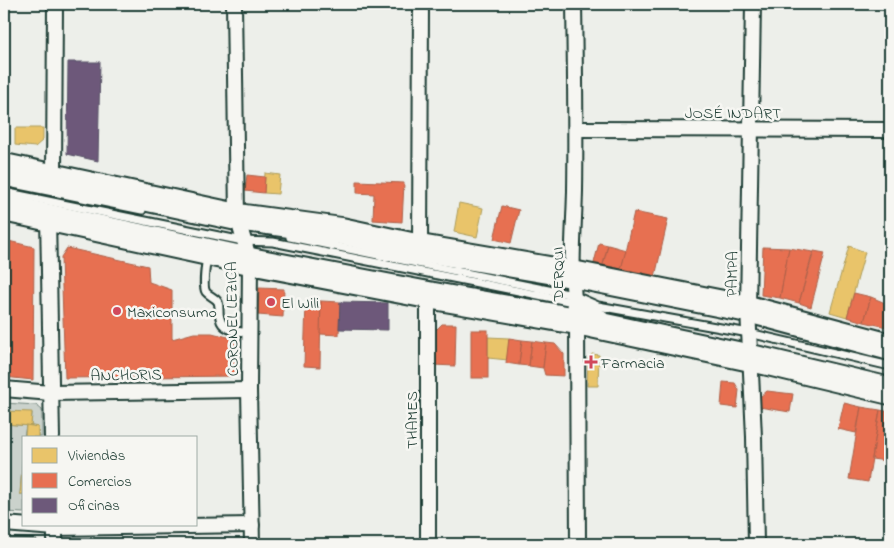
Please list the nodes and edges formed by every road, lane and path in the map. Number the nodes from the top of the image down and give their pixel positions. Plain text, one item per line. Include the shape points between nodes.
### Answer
1 (55, 4) edge
2 (234, 4) edge
3 (421, 4) edge
4 (574, 4) edge
5 (753, 4) edge
6 (576, 129) junction
7 (751, 130) junction
8 (890, 130) edge
9 (4, 167) edge
10 (54, 177) junction
11 (4, 182) edge
12 (4, 192) edge
13 (4, 208) edge
14 (146, 211) dead end
15 (48, 216) junction
16 (242, 234) junction
17 (283, 235) dead end
18 (420, 248) junction
19 (207, 251) junction
20 (428, 296) junction
21 (574, 298) junction
22 (617, 317) dead end
23 (249, 333) junction
24 (749, 340) junction
25 (890, 347) edge
26 (890, 366) edge
27 (4, 389) edge
28 (249, 390) junction
29 (890, 391) edge
30 (51, 393) junction
31 (52, 436) edge
32 (4, 524) edge
33 (252, 524) junction
34 (22, 525) edge
35 (198, 525) edge
36 (55, 526) edge
37 (55, 544) edge
38 (252, 544) edge
39 (428, 544) edge
40 (578, 544) edge
41 (756, 544) edge

1 - 10 street
2 - 16 street, CORONEL LEZICA
3 - 18 street
4 - 6 street, DERQUI
5 - 7 street, PAMPA
6 - 7 street, JOSÉ INDART
6 - 21 street, DERQUI
7 - 8 street, JOSÉ INDART
7 - 24 street, PAMPA
9 - 10 highway
10 - 16 highway
11 - 14 lane
12 - 16 lane
13 - 15 highway
15 - 19 highway
15 - 30 street
16 - 18 highway via 341,231
16 - 19 highway
16 - 20 highway
16 - 21 lane
16 - 23 street, CORONEL LEZICA
17 - 21 lane
18 - 21 highway
19 - 23 lane via 204,288 216,300 222,324 226,328
20 - 21 highway
20 - 39 street, THAMES
21 - 22 lane via 598,313
21 - 24 highway
21 - 24 highway
21 - 40 street, DERQUI
23 - 28 street, CORONEL LEZICA
24 - 25 highway
24 - 26 lane
24 - 29 highway
24 - 41 street, PAMPA
27 - 30 street, ANCHORIS
28 - 30 street, ANCHORIS
28 - 33 street, CORONEL LEZICA
30 - 31 street
32 - 34 street
33 - 35 street
33 - 38 street, CORONEL LEZICA
36 - 37 street

